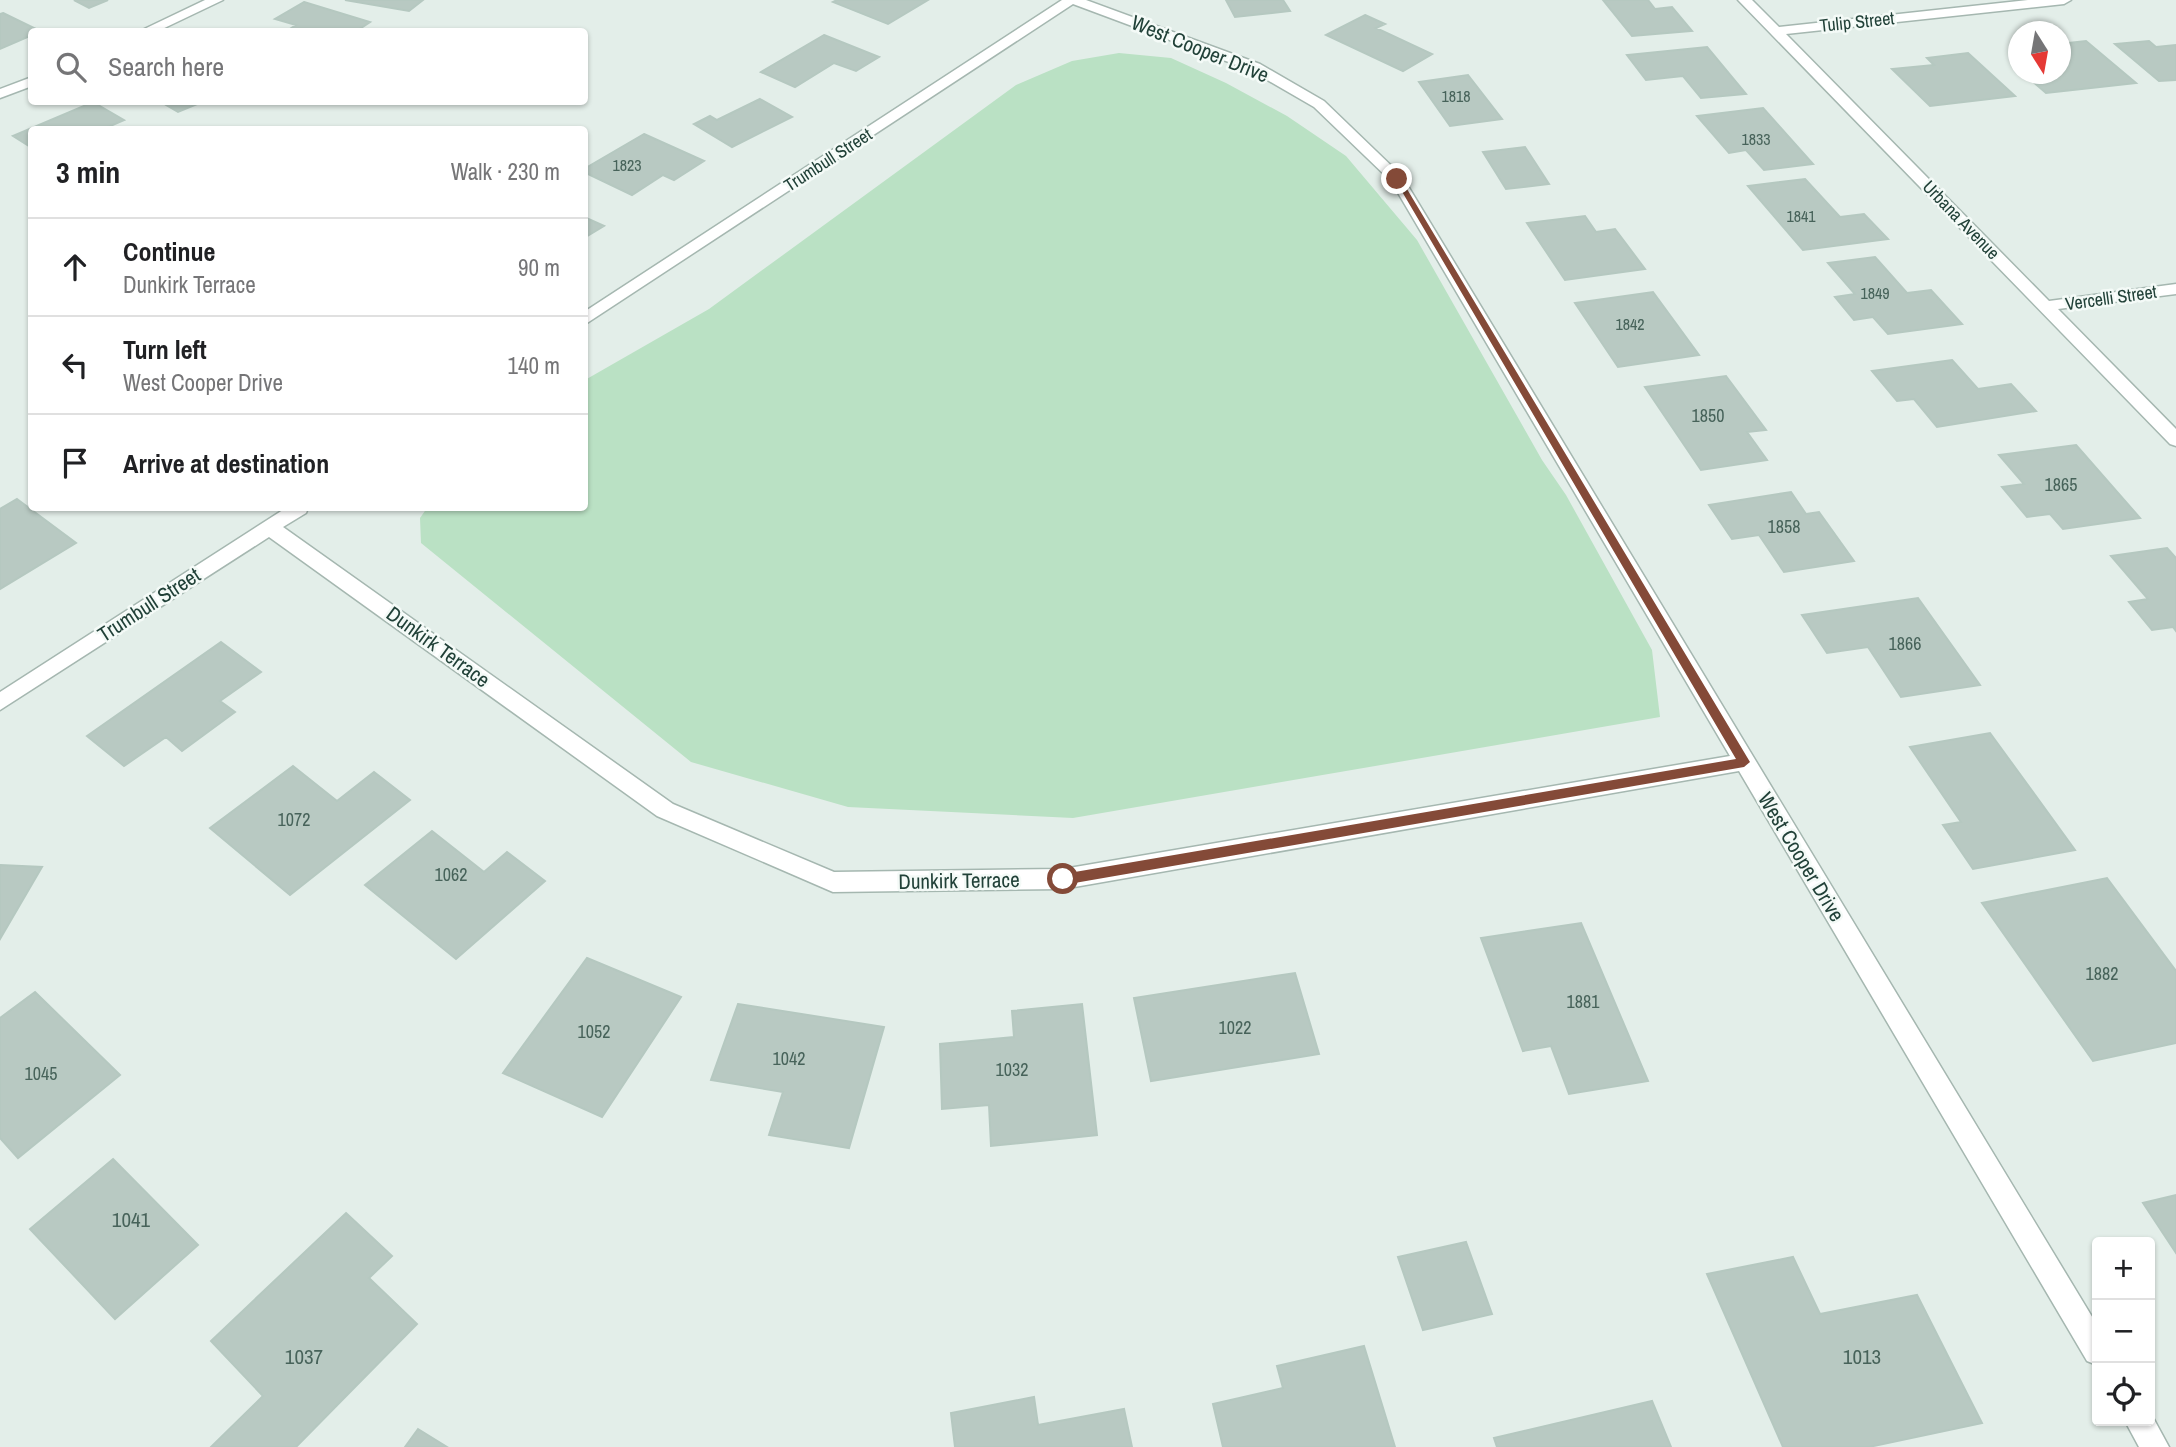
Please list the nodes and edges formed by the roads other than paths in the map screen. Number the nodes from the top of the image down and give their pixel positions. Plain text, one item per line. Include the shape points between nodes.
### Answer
1 (216, 0) edge
2 (1073, 0) edge
3 (1745, 0) edge
4 (2064, 0) edge
5 (153, 28) edge
6 (1776, 31) junction
7 (28, 83) edge
8 (0, 94) edge
9 (2176, 289) edge
10 (2046, 306) junction
11 (588, 317) edge
12 (2176, 440) edge
13 (294, 511) edge
14 (269, 527) junction
15 (0, 702) edge
16 (1744, 762) junction
17 (2092, 1343) edge
18 (2142, 1426) edge
19 (2155, 1447) edge

1 - 5 street
2 - 11 street, Trumbull Street
2 - 16 street, West Cooper Drive via 1255,67 1319,104 1397,179
3 - 6 street, Urbana Avenue
4 - 6 street, Tulip Street
6 - 10 street, Urbana Avenue
7 - 8 street
9 - 10 street, Vercelli Street
10 - 12 street, Urbana Avenue
13 - 14 street, Trumbull Street
14 - 15 street, Trumbull Street
14 - 16 street, Dunkirk Terrace via 665,810 832,882 1063,879
16 - 17 street, West Cooper Drive
18 - 19 street

